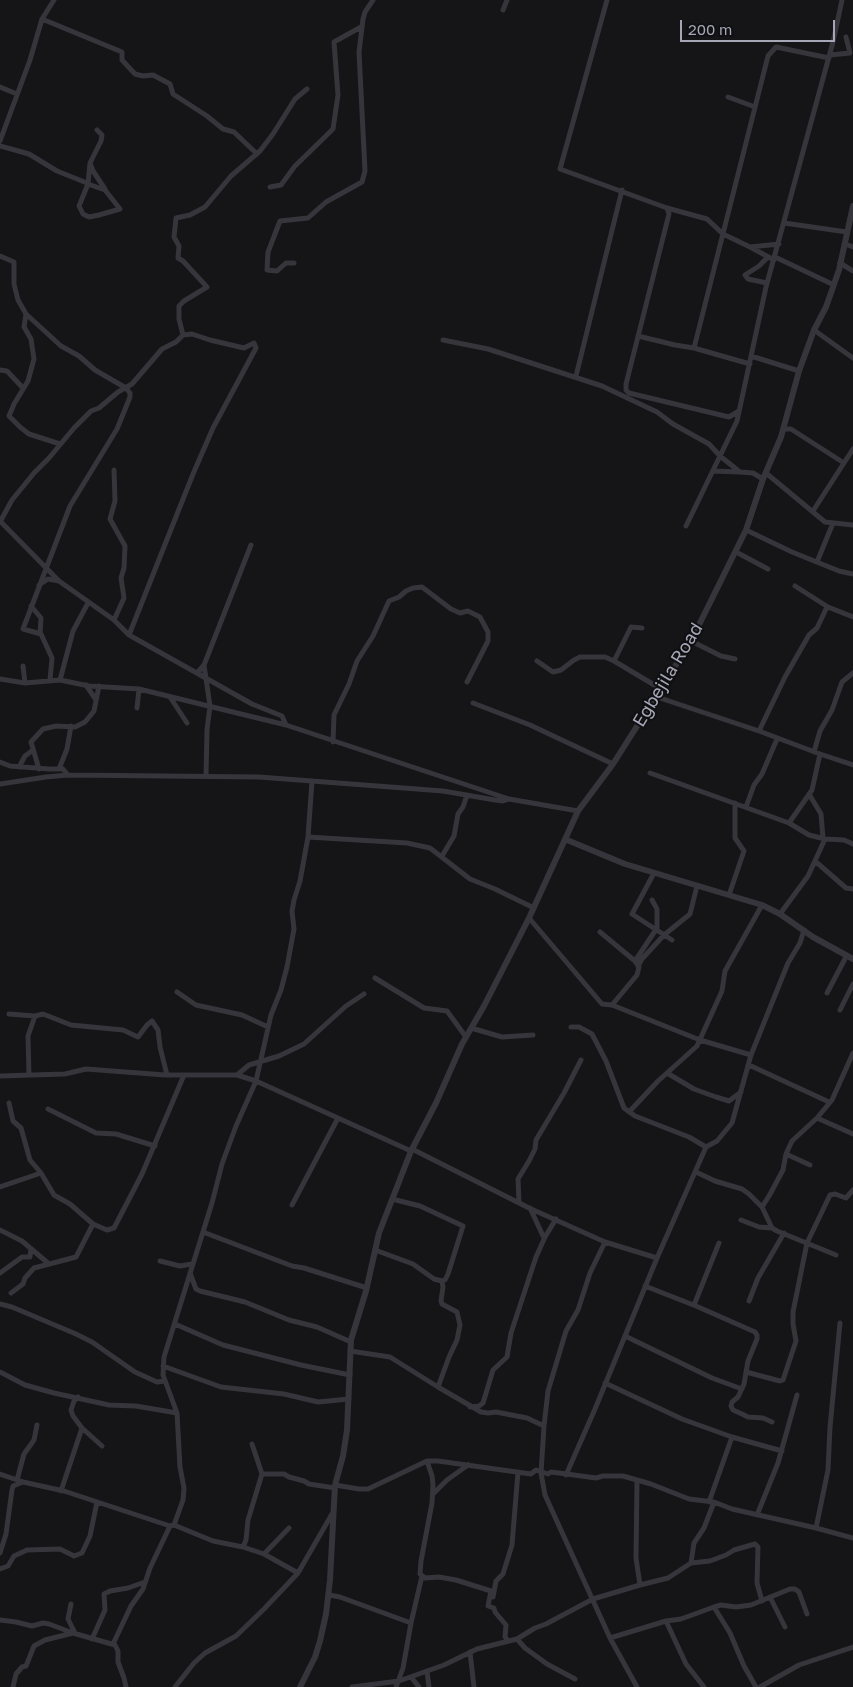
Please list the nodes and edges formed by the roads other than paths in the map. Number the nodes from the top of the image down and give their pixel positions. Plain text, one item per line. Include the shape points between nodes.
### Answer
1 (54, 0) edge
2 (373, 0) edge
3 (507, 0) edge
4 (607, 0) edge
5 (842, 0) edge
6 (503, 10) dead end
7 (42, 19) junction
8 (361, 27) junction
9 (846, 37) dead end
10 (829, 57) junction
11 (0, 87) edge
12 (307, 89) dead end
13 (17, 94) junction
14 (728, 97) dead end
15 (755, 108) junction
16 (2, 129) edge
17 (97, 130) dead end
18 (0, 141) edge
19 (0, 146) edge
20 (257, 154) junction
21 (90, 163) junction
22 (88, 184) junction
23 (270, 187) dead end
24 (105, 190) junction
25 (622, 190) junction
26 (667, 208) junction
27 (853, 208) edge
28 (784, 223) junction
29 (847, 232) junction
30 (723, 234) junction
31 (778, 244) junction
32 (845, 244) junction
33 (750, 247) junction
34 (853, 247) edge
35 (0, 256) edge
36 (772, 258) junction
37 (294, 262) dead end
38 (840, 264) junction
39 (853, 271) edge
40 (768, 284) junction
41 (834, 285) junction
42 (26, 314) junction
43 (814, 330) junction
44 (183, 335) junction
45 (638, 336) junction
46 (443, 340) dead end
47 (694, 348) junction
48 (751, 356) junction
49 (853, 358) edge
50 (750, 364) junction
51 (0, 370) edge
52 (799, 372) junction
53 (576, 376) junction
54 (23, 388) junction
55 (126, 388) junction
56 (739, 411) junction
57 (783, 429) junction
58 (60, 444) junction
59 (853, 449) edge
60 (720, 456) junction
61 (844, 463) junction
62 (114, 470) dead end
63 (713, 471) junction
64 (740, 472) junction
65 (765, 476) junction
66 (813, 511) junction
67 (0, 522) edge
68 (833, 523) junction
69 (853, 525) edge
70 (686, 526) dead end
71 (746, 530) junction
72 (251, 546) dead end
73 (736, 552) junction
74 (817, 562) junction
75 (47, 569) junction
76 (768, 569) dead end
77 (853, 574) edge
78 (59, 581) junction
79 (39, 585) junction
80 (795, 586) dead end
81 (88, 602) junction
82 (31, 606) junction
83 (827, 606) junction
84 (853, 617) edge
85 (114, 620) junction
86 (642, 628) dead end
87 (40, 634) junction
88 (129, 635) junction
89 (691, 642) junction
90 (735, 659) dead end
91 (614, 660) junction
92 (537, 661) dead end
93 (204, 665) junction
94 (23, 666) dead end
95 (197, 673) junction
96 (853, 673) edge
97 (206, 678) junction
98 (0, 679) edge
99 (50, 680) junction
100 (60, 680) junction
101 (467, 682) dead end
102 (26, 684) junction
103 (86, 685) junction
104 (99, 686) junction
105 (139, 689) junction
106 (662, 690) junction
107 (170, 697) junction
108 (657, 697) junction
109 (96, 700) junction
110 (473, 703) dead end
111 (210, 706) junction
112 (137, 708) dead end
113 (187, 723) dead end
114 (71, 726) junction
115 (286, 726) junction
116 (759, 731) junction
117 (777, 739) junction
118 (333, 742) junction
119 (33, 750) junction
120 (814, 752) junction
121 (820, 754) junction
122 (0, 762) edge
123 (613, 764) junction
124 (853, 765) edge
125 (19, 767) junction
126 (38, 768) junction
127 (59, 769) junction
128 (650, 773) dead end
129 (68, 775) junction
130 (206, 776) junction
131 (312, 781) junction
132 (0, 784) edge
133 (809, 794) junction
134 (467, 795) junction
135 (509, 799) junction
136 (735, 803) junction
137 (746, 807) junction
138 (578, 812) junction
139 (789, 822) junction
140 (308, 837) junction
141 (824, 839) junction
142 (567, 840) junction
143 (853, 844) edge
144 (442, 856) junction
145 (815, 861) junction
146 (654, 873) junction
147 (697, 886) junction
148 (853, 889) edge
149 (729, 895) junction
150 (652, 900) dead end
151 (762, 905) junction
152 (534, 908) junction
153 (780, 914) junction
154 (530, 918) junction
155 (656, 930) junction
156 (804, 930) junction
157 (600, 932) dead end
158 (664, 935) junction
159 (672, 940) dead end
160 (850, 957) edge
161 (637, 963) junction
162 (375, 978) dead end
163 (853, 984) edge
164 (177, 992) dead end
165 (827, 993) dead end
166 (364, 994) dead end
167 (612, 1005) junction
168 (840, 1010) dead end
169 (9, 1014) dead end
170 (35, 1016) junction
171 (268, 1027) junction
172 (571, 1027) dead end
173 (471, 1028) junction
174 (533, 1035) dead end
175 (466, 1037) junction
176 (700, 1040) junction
177 (853, 1053) edge
178 (751, 1055) junction
179 (582, 1060) dead end
180 (261, 1061) junction
181 (749, 1065) junction
182 (667, 1073) junction
183 (184, 1074) junction
184 (29, 1075) junction
185 (167, 1075) junction
186 (237, 1075) junction
187 (0, 1076) edge
188 (256, 1081) junction
189 (741, 1092) junction
190 (829, 1102) junction
191 (9, 1103) dead end
192 (48, 1109) dead end
193 (629, 1112) junction
194 (338, 1118) junction
195 (817, 1118) junction
196 (853, 1134) edge
197 (155, 1146) junction
198 (706, 1147) junction
199 (412, 1150) junction
200 (786, 1154) junction
201 (810, 1165) dead end
202 (696, 1172) junction
203 (41, 1173) junction
204 (0, 1187) edge
205 (853, 1190) edge
206 (392, 1199) junction
207 (519, 1202) junction
208 (292, 1205) dead end
209 (762, 1207) junction
210 (529, 1208) junction
211 (556, 1220) junction
212 (741, 1220) dead end
213 (94, 1224) junction
214 (772, 1228) junction
215 (0, 1230) edge
216 (203, 1232) junction
217 (784, 1233) junction
218 (544, 1238) junction
219 (605, 1242) junction
220 (719, 1243) dead end
221 (807, 1243) junction
222 (30, 1249) junction
223 (375, 1250) junction
224 (836, 1255) dead end
225 (30, 1257) junction
226 (657, 1258) junction
227 (160, 1261) dead end
228 (49, 1264) junction
229 (192, 1264) junction
230 (180, 1266) junction
231 (34, 1268) junction
232 (0, 1273) edge
233 (189, 1274) junction
234 (442, 1281) junction
235 (645, 1286) junction
236 (186, 1288) junction
237 (195, 1288) junction
238 (367, 1288) junction
239 (11, 1293) dead end
240 (749, 1301) dead end
241 (0, 1304) edge
242 (694, 1305) junction
243 (840, 1323) dead end
244 (174, 1324) junction
245 (625, 1336) junction
246 (351, 1342) junction
247 (350, 1351) junction
248 (163, 1366) junction
249 (0, 1372) edge
250 (746, 1372) junction
251 (350, 1375) junction
252 (165, 1381) junction
253 (605, 1383) junction
254 (438, 1387) junction
255 (742, 1389) junction
256 (797, 1395) dead end
257 (78, 1397) junction
258 (349, 1399) junction
259 (470, 1407) junction
260 (177, 1413) junction
261 (772, 1422) dead end
262 (37, 1425) dead end
263 (544, 1426) junction
264 (82, 1428) junction
265 (732, 1437) junction
266 (252, 1444) dead end
267 (102, 1446) dead end
268 (782, 1451) junction
269 (427, 1462) junction
270 (469, 1464) junction
271 (518, 1472) junction
272 (541, 1473) junction
273 (0, 1474) edge
274 (262, 1474) junction
275 (565, 1474) junction
276 (637, 1480) junction
277 (20, 1481) junction
278 (335, 1486) junction
279 (62, 1490) junction
280 (433, 1495) junction
281 (97, 1502) junction
282 (711, 1502) junction
283 (333, 1513) junction
284 (757, 1515) junction
285 (172, 1526) junction
286 (289, 1528) dead end
287 (816, 1528) junction
288 (853, 1538) edge
289 (243, 1547) junction
290 (0, 1553) edge
291 (264, 1554) junction
292 (691, 1563) junction
293 (0, 1569) edge
294 (298, 1573) junction
295 (422, 1576) junction
296 (145, 1582) junction
297 (640, 1585) junction
298 (328, 1595) junction
299 (770, 1598) junction
300 (593, 1599) junction
301 (762, 1601) junction
302 (71, 1604) dead end
303 (492, 1606) junction
304 (714, 1607) junction
305 (806, 1614) dead end
306 (0, 1620) edge
307 (666, 1621) junction
308 (411, 1623) junction
309 (785, 1627) dead end
310 (74, 1633) junction
311 (610, 1638) junction
312 (92, 1639) junction
313 (517, 1639) junction
314 (508, 1640) junction
315 (113, 1644) junction
316 (853, 1647) edge
317 (470, 1652) junction
318 (427, 1671) junction
319 (411, 1677) junction
320 (575, 1679) dead end
321 (400, 1681) junction
322 (13, 1687) edge
323 (126, 1687) edge
324 (175, 1687) edge
325 (300, 1687) edge
326 (304, 1687) edge
327 (352, 1687) edge
328 (396, 1687) edge
329 (419, 1687) edge
330 (429, 1687) edge
331 (474, 1687) edge
332 (638, 1687) edge
333 (704, 1687) edge
334 (758, 1687) edge

1 - 7 street
2 - 8 street
3 - 6 street
4 - 25 street via 560,169
5 - 10 street
7 - 13 street
7 - 20 street via 122,52 122,60 135,74 154,74 170,84 173,94 223,129 234,132
8 - 23 street via 334,42 338,95 333,129 295,166 281,185
8 - 37 street via 359,52 365,172 362,182 326,202 308,218 280,220 268,252 266,270 278,271 286,263
9 - 10 street via 850,54
10 - 15 street via 776,47 768,56
10 - 28 street
11 - 13 street
12 - 20 street via 295,99
13 - 16 street
14 - 15 street
15 - 30 street
16 - 18 street
17 - 21 street via 102,135 101,140
19 - 22 street via 29,154
20 - 44 street via 231,176 205,207 176,218 174,237 179,246 178,258 207,287 179,306
21 - 22 street
21 - 24 street
22 - 24 street
22 - 24 street via 79,206 83,214 89,216 120,209
25 - 26 street
25 - 53 street
26 - 30 street via 707,219
26 - 45 street via 669,214
27 - 29 street, Egbejila Road
28 - 29 street
28 - 31 street
29 - 32 street, Egbejila Road
30 - 33 street
30 - 47 street
31 - 33 street
31 - 36 street
32 - 34 street
32 - 38 street, Egbejila Road
33 - 36 street
35 - 42 street via 14,262 14,284
36 - 40 street
36 - 40 street via 745,276
36 - 41 street
38 - 39 street
38 - 41 street, Egbejila Road
40 - 48 street
41 - 43 street, Egbejila Road
42 - 54 street via 24,327 34,355 31,374
42 - 55 street via 61,346
43 - 49 street
43 - 52 street, Egbejila Road
44 - 55 street via 162,348
44 - 88 street via 192,334 244,348 254,343 256,348 196,466
45 - 47 street
45 - 56 street via 626,384 629,393 729,417
46 - 53 street via 488,349
47 - 50 street
48 - 50 street
48 - 52 street
50 - 56 street
51 - 54 street via 11,375
52 - 57 street, Egbejila Road
53 - 60 street via 657,412 708,444
54 - 58 street via 9,416 29,434
55 - 58 street via 91,411
55 - 75 street via 130,397 121,420 75,496
56 - 60 street
57 - 61 street via 791,430
57 - 65 street, Egbejila Road
58 - 67 street via 22,487
59 - 61 street
60 - 63 street
60 - 64 street
61 - 66 street
62 - 85 street via 115,501 110,519 125,546 121,578 124,598
63 - 64 street
63 - 70 street
64 - 65 street
65 - 66 street
65 - 71 street, Egbejila Road
66 - 68 street via 825,522
67 - 75 street
68 - 69 street
68 - 74 street
71 - 73 street, Egbejila Road
71 - 74 street
72 - 93 street
73 - 76 street
73 - 89 street, Egbejila Road
74 - 77 street
75 - 78 street
75 - 79 street
78 - 79 street via 48,579
78 - 81 street
79 - 82 street
80 - 83 street
81 - 85 street
81 - 100 street via 73,632
82 - 87 street via 41,618
82 - 87 street via 23,629
83 - 84 street
83 - 116 street via 817,628 809,635 785,677
85 - 88 street
86 - 91 street via 631,627
87 - 99 street via 52,658
88 - 95 street
89 - 90 street
89 - 106 street, Egbejila Road
91 - 92 street via 580,657 553,672
91 - 106 street
93 - 95 street
93 - 97 street
94 - 102 street
95 - 97 street
96 - 120 street via 842,682
97 - 111 street
97 - 115 street via 252,704 282,716
98 - 102 street
99 - 100 street
99 - 102 street
100 - 103 street
101 - 118 street via 488,641 488,632 480,617 468,611 460,613 451,609 422,587 406,591 389,601 374,636 357,661 334,715
103 - 104 street
103 - 109 street
104 - 105 street
104 - 109 street
105 - 107 street
105 - 112 street
106 - 108 street, Egbejila Road
107 - 111 street
107 - 113 street
108 - 116 street
108 - 123 street, Egbejila Road
109 - 114 street via 94,711 86,722
110 - 123 street via 530,725
111 - 115 street
111 - 130 street
114 - 119 street via 43,729 31,742
114 - 127 street
115 - 118 street
116 - 117 street
117 - 120 street
117 - 137 street
118 - 135 street
119 - 125 street
119 - 126 street
120 - 121 street
121 - 124 street
121 - 133 street
122 - 125 street
123 - 138 street, Egbejila Road
125 - 126 street
126 - 127 street
127 - 129 street
128 - 136 street
129 - 130 street
129 - 132 street
130 - 131 street
131 - 134 street
131 - 140 street
133 - 139 street
133 - 141 street via 821,814
134 - 135 street via 502,801
134 - 144 street via 458,814 454,836
135 - 138 street
136 - 137 street
136 - 149 street via 735,838 744,852
137 - 139 street
138 - 142 street, Egbejila Road
139 - 141 street via 809,835
140 - 144 street via 419,844
140 - 171 street via 292,911 291,950
141 - 143 street
141 - 145 street
142 - 146 street
142 - 152 street, Egbejila Road
144 - 152 street via 470,879
145 - 148 street via 846,888
145 - 153 street
146 - 147 street
146 - 155 street via 632,914
147 - 149 street
147 - 158 street via 690,914
149 - 151 street
150 - 155 street via 657,909
151 - 153 street
151 - 176 street via 725,971 722,991
152 - 154 street, Egbejila Road
153 - 156 street
154 - 167 street via 602,1004
154 - 173 street, Egbejila Road
155 - 158 street
155 - 161 street
156 - 160 street
156 - 178 street
157 - 161 street
158 - 159 street
158 - 161 street
160 - 165 street
161 - 167 street via 637,975
162 - 175 street via 424,1008 447,1011
163 - 168 street
164 - 171 street via 196,1005 242,1015
166 - 180 street via 304,1044
167 - 176 street
169 - 170 street
170 - 184 street via 28,1036
170 - 185 street via 43,1014 71,1025 123,1030 138,1037 152,1021 158,1030
171 - 180 street
172 - 193 street via 579,1027 592,1034 624,1108
173 - 174 street via 502,1037
173 - 175 street, Egbejila Road
175 - 199 street, Egbejila Road
176 - 178 street
176 - 182 street
177 - 190 street
178 - 181 street
179 - 207 street via 518,1178
180 - 186 street via 249,1065
180 - 188 street
181 - 189 street
181 - 190 street
182 - 189 street via 694,1089 729,1101
182 - 193 street
183 - 185 street
183 - 186 street
183 - 197 street
184 - 185 street via 93,1069
184 - 187 street
186 - 188 street
188 - 194 street
188 - 216 street via 222,1164
189 - 198 street via 729,1128
190 - 195 street
191 - 203 street via 13,1121 21,1128 30,1160
192 - 197 street via 96,1133 116,1134
193 - 198 street
194 - 199 street
194 - 208 street
195 - 196 street
195 - 200 street via 792,1141
197 - 213 street via 114,1228 107,1230
198 - 202 street
199 - 206 street, Egbejila Road
199 - 207 street
200 - 201 street
200 - 209 street via 784,1168
202 - 209 street via 742,1189
202 - 226 street
203 - 204 street
203 - 213 street via 54,1195
205 - 221 street via 846,1198 830,1195
206 - 223 street, Egbejila Road
206 - 234 street via 420,1206 463,1226 448,1274
207 - 210 street
209 - 214 street
210 - 211 street
210 - 218 street
211 - 218 street
211 - 219 street
212 - 214 street
213 - 228 street via 76,1257
214 - 217 street
215 - 222 street
216 - 229 street
216 - 238 street via 292,1266
217 - 221 street
217 - 240 street via 758,1278
218 - 259 street via 511,1333 507,1357 493,1370 484,1403
219 - 226 street
219 - 263 street via 590,1273 578,1310 566,1331 548,1392
220 - 242 street
221 - 224 street
221 - 250 street via 793,1312 796,1341 783,1380
222 - 225 street
222 - 228 street
223 - 234 street via 413,1264
223 - 238 street, Egbejila Road
225 - 231 street
225 - 232 street via 22,1257
226 - 235 street
227 - 230 street
228 - 231 street
229 - 230 street
229 - 233 street
230 - 233 street
231 - 239 street via 23,1284
233 - 236 street
233 - 237 street
234 - 254 street via 442,1304 457,1312 460,1325
235 - 242 street
235 - 245 street
236 - 237 street
236 - 244 street
237 - 246 street via 245,1302
238 - 246 street, Egbejila Road
241 - 252 street via 76,1334 135,1372 156,1382
242 - 250 street via 755,1332 757,1339
243 - 287 street via 828,1470
244 - 248 street
244 - 251 street via 223,1345
245 - 253 street
245 - 255 street
246 - 247 street, Egbejila Road
247 - 251 street, Egbejila Road
247 - 254 street via 390,1357
248 - 252 street
248 - 258 street via 221,1386 318,1402
249 - 257 street via 25,1385
250 - 255 street
251 - 258 street, Egbejila Road
252 - 260 street
253 - 265 street via 682,1419
253 - 275 street
254 - 259 street
255 - 261 street via 732,1402 733,1410
256 - 268 street
257 - 260 street via 109,1405
257 - 264 street via 71,1410
258 - 278 street, Egbejila Road via 345,1446
259 - 263 street via 488,1414 496,1412 527,1418
260 - 285 street via 184,1488 183,1500
262 - 277 street via 34,1440 24,1454
263 - 272 street
264 - 267 street
264 - 279 street
265 - 268 street
265 - 282 street
266 - 274 street
268 - 284 street
269 - 270 street
269 - 278 street via 368,1489
269 - 280 street via 433,1480
270 - 271 street
270 - 280 street
271 - 272 street via 531,1474 536,1470
271 - 303 street via 512,1545 503,1574 496,1581
272 - 275 street
272 - 300 street via 545,1495
273 - 277 street
274 - 278 street via 284,1474 309,1484
274 - 289 street
275 - 276 street via 596,1478 623,1476
276 - 282 street via 689,1499
276 - 297 street via 636,1558
277 - 279 street
277 - 290 street via 13,1486
278 - 283 street, Egbejila Road
279 - 281 street
280 - 295 street via 419,1571
281 - 285 street
281 - 293 street via 90,1536 82,1554 74,1556 60,1549 27,1550 14,1556 8,1566
282 - 284 street
282 - 292 street via 704,1528 694,1543
283 - 294 street
283 - 298 street, Egbejila Road
284 - 287 street
285 - 289 street via 213,1541
285 - 296 street
286 - 291 street
287 - 288 street
289 - 291 street
291 - 294 street
292 - 297 street via 668,1578
292 - 301 street via 710,1561 756,1544 757,1583
294 - 324 street via 236,1636 194,1663
295 - 303 street via 456,1580 490,1591 488,1606
295 - 308 street
296 - 312 street via 104,1594 105,1610
296 - 315 street
297 - 300 street
298 - 308 street
298 - 325 street, Egbejila Road via 320,1641
299 - 301 street
299 - 305 street via 795,1589
299 - 309 street
300 - 311 street
300 - 313 street
301 - 304 street
302 - 310 street via 68,1619
303 - 314 street via 506,1625 505,1637
304 - 307 street
304 - 334 street
306 - 310 street via 32,1626 49,1624
307 - 311 street
307 - 333 street via 686,1664
308 - 321 street
310 - 312 street
310 - 322 street via 34,1646 26,1666 16,1674
311 - 332 street
312 - 315 street
313 - 314 street
313 - 320 street via 546,1664
314 - 317 street
315 - 323 street via 117,1648
316 - 334 street via 799,1665
317 - 318 street
317 - 331 street
318 - 319 street
318 - 330 street
319 - 321 street
319 - 329 street
321 - 327 street
321 - 328 street
325 - 326 street

